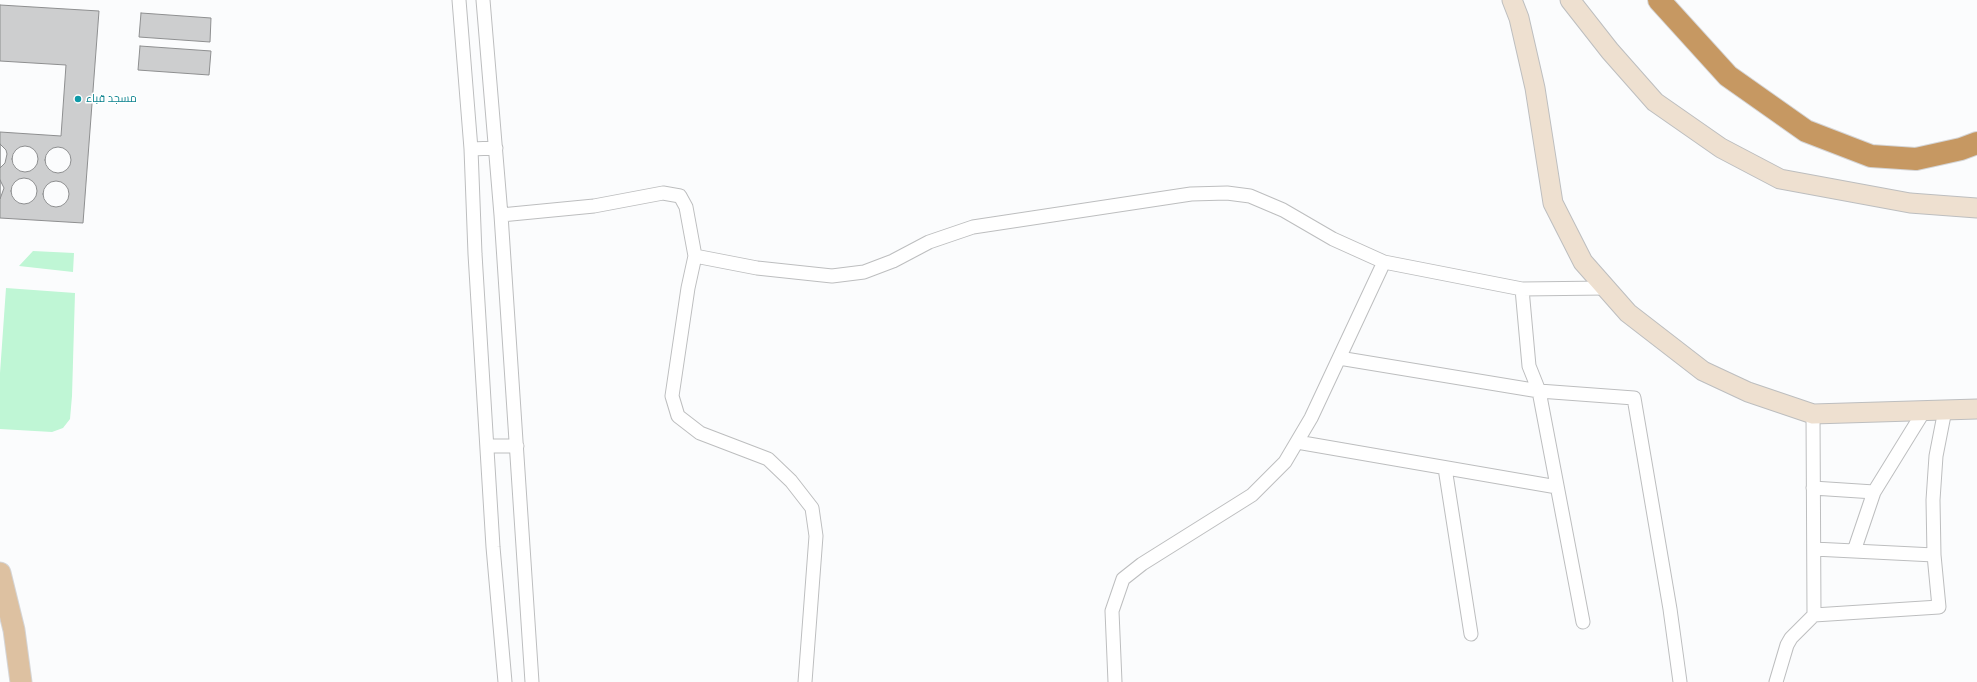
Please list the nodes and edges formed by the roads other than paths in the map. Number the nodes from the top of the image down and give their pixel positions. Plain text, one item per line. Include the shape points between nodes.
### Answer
1 (459, 0) edge
2 (483, 0) edge
3 (1512, 0) edge
4 (1526, 0) edge
5 (1570, 0) edge
6 (1659, 0) edge
7 (1521, 27) junction
8 (1977, 143) edge
9 (496, 148) junction
10 (471, 149) junction
11 (1977, 208) edge
12 (502, 215) junction
13 (695, 256) junction
14 (1384, 262) junction
15 (1606, 288) junction
16 (1522, 289) junction
17 (1339, 358) junction
18 (1539, 391) junction
19 (1977, 409) edge
20 (1945, 410) junction
21 (1924, 411) junction
22 (1813, 414) junction
23 (1297, 442) junction
24 (488, 446) junction
25 (517, 446) junction
26 (1445, 468) junction
27 (1557, 488) junction
28 (1813, 488) junction
29 (1874, 492) junction
30 (1814, 549) junction
31 (1854, 551) junction
32 (1934, 555) junction
33 (0, 573) edge
34 (1814, 615) junction
35 (1583, 622) dead end
36 (1471, 634) dead end
37 (21, 682) edge
38 (505, 682) edge
39 (532, 682) edge
40 (805, 682) edge
41 (1115, 682) edge
42 (1680, 682) edge
43 (1776, 682) edge

1 - 10 street
2 - 9 street
3 - 7 main road
4 - 7 main road
5 - 11 main road via 1655,102 1721,148 1780,179 1910,203
6 - 8 highway via 1728,76 1806,131 1878,157 1916,159
7 - 15 main road via 1535,88 1553,203 1583,262
9 - 10 street
9 - 12 street
10 - 24 street
12 - 13 street via 594,206 663,193 680,196 686,207
12 - 25 street
13 - 14 street via 757,268 832,276 864,272 893,261 929,242 974,227 1191,194 1227,193 1250,196 1282,210 1333,239
13 - 40 street via 672,396 678,416 700,433 768,459 791,481 812,508 816,536
14 - 16 street
14 - 17 street
15 - 16 street
15 - 22 main road via 1628,313 1703,371 1748,392
16 - 18 street via 1529,366
17 - 18 street
17 - 23 street
18 - 27 street
18 - 42 street via 1634,398
19 - 20 main road
20 - 21 main road
20 - 32 street via 1936,456 1933,500
21 - 22 main road
21 - 29 street
22 - 28 street
23 - 26 street
23 - 41 street via 1285,462 1252,495 1142,564 1123,579 1112,612
24 - 25 street
24 - 38 street
25 - 39 street
26 - 27 street
26 - 36 street
27 - 35 street
28 - 29 street
28 - 30 street
29 - 31 street
30 - 31 street
30 - 34 street
31 - 32 street
32 - 34 street via 1940,606 1937,609
33 - 37 main road via 14,630
34 - 43 street via 1787,645

